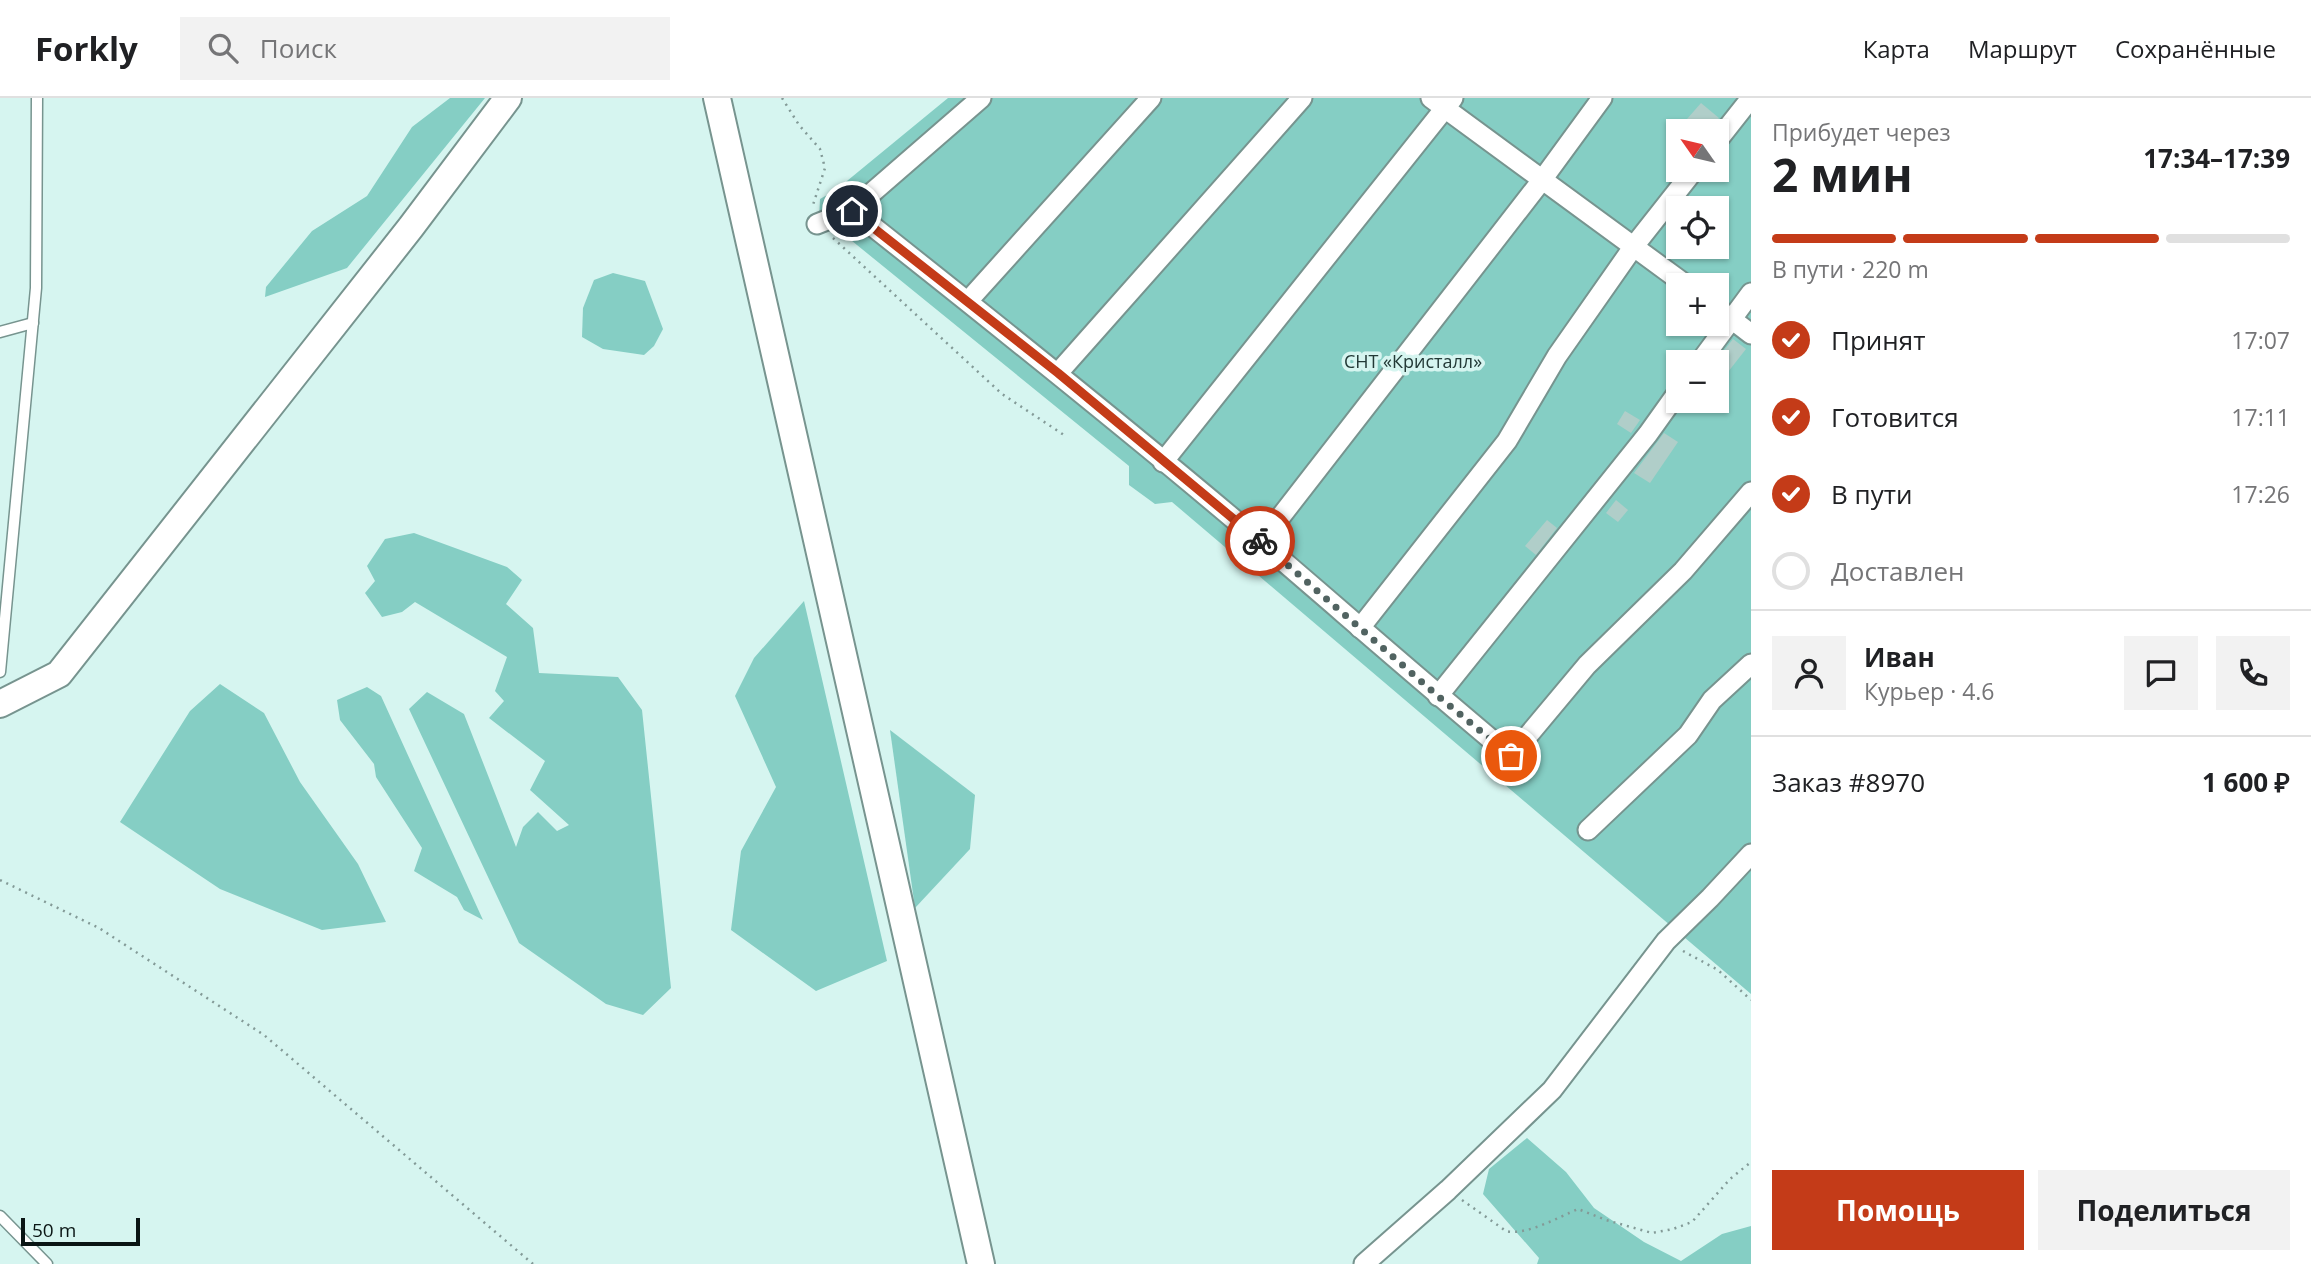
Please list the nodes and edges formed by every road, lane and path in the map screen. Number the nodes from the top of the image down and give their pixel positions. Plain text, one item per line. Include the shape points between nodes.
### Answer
1 (37, 98) edge
2 (508, 98) edge
3 (717, 98) edge
4 (782, 98) edge
5 (981, 98) edge
6 (1151, 98) edge
7 (1302, 98) edge
8 (1602, 98) edge
9 (1751, 98) edge
10 (1443, 101) edge
11 (1729, 126) edge
12 (1542, 180) junction
13 (1685, 182) edge
14 (852, 211) junction
15 (817, 224) junction
16 (1634, 246) junction
17 (1670, 273) edge
18 (1751, 293) edge
19 (968, 301) junction
20 (1729, 310) edge
21 (1729, 318) edge
22 (33, 323) junction
23 (0, 332) edge
24 (1751, 334) edge
25 (1058, 373) junction
26 (1666, 408) edge
27 (1067, 437) dead end
28 (1163, 462) junction
29 (1751, 492) edge
30 (1261, 542) junction
31 (1360, 628) junction
32 (1751, 664) edge
33 (0, 672) edge
34 (1438, 696) junction
35 (0, 704) edge
36 (1588, 830) dead end
37 (1751, 854) edge
38 (0, 880) edge
39 (1666, 941) junction
40 (1751, 1000) edge
41 (1751, 1162) edge
42 (1448, 1190) junction
43 (0, 1216) edge
44 (47, 1264) edge
45 (533, 1264) edge
46 (981, 1264) edge
47 (1364, 1264) edge

1 - 22 lane
2 - 35 main road via 59,674
3 - 46 main road
4 - 15 path via 820,149 825,169 812,206
5 - 14 street
6 - 19 street
7 - 25 street
8 - 12 street
9 - 11 street
10 - 12 street
10 - 28 street
12 - 16 street
12 - 30 street
13 - 16 street
14 - 15 street
14 - 19 street
15 - 27 path via 1002,394
16 - 17 street
16 - 31 street via 1557,356 1507,441
18 - 20 street
19 - 25 street
21 - 24 street
22 - 23 lane
22 - 33 lane
25 - 28 street
26 - 34 street
28 - 30 street
29 - 34 street via 1683,571 1587,664 1511,756
30 - 31 street
31 - 34 street
32 - 36 street via 1712,700 1688,735
37 - 39 street
38 - 45 path via 99,928 264,1035
39 - 40 path via 1718,970
39 - 42 street via 1552,1090
41 - 42 path via 1692,1222 1652,1233 1578,1209 1512,1233
42 - 47 street
43 - 44 lane

